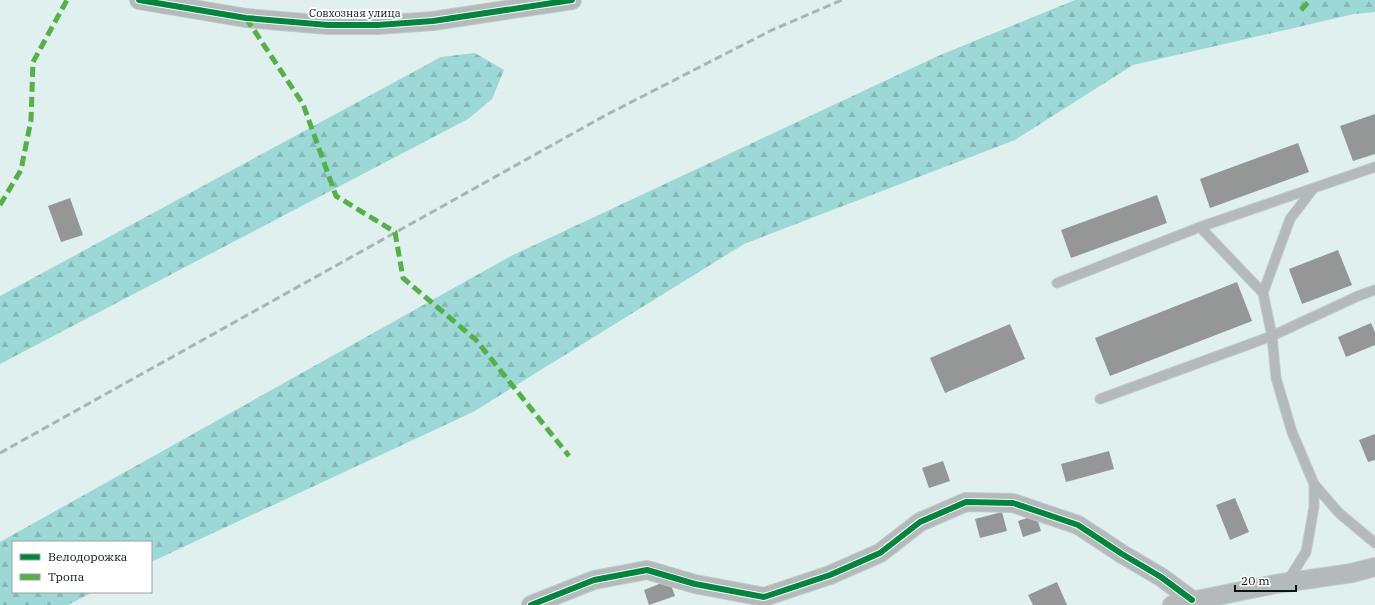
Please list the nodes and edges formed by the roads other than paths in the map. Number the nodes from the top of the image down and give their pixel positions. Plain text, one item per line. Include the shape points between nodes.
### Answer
1 (139, 0) edge
2 (572, 0) edge
3 (1375, 168) edge
4 (1313, 189) junction
5 (1200, 227) junction
6 (1057, 283) dead end
7 (1375, 290) edge
8 (1262, 293) junction
9 (1272, 336) junction
10 (1100, 399) dead end
11 (1314, 484) junction
12 (1375, 543) edge
13 (1375, 568) edge
14 (1286, 582) junction
15 (1192, 600) junction
16 (531, 605) edge
17 (1172, 605) edge

1 - 2 street, Совхозная улица via 246,18 328,25 378,25 433,22
3 - 4 lane
4 - 5 lane
4 - 8 lane via 1290,219
5 - 6 lane
5 - 8 lane
7 - 9 lane
8 - 9 lane
9 - 10 lane
9 - 11 lane via 1276,378 1292,432
11 - 12 lane via 1339,513
11 - 14 lane via 1314,507 1306,552
13 - 14 street
14 - 15 street
15 - 16 street via 1078,524 1013,503 966,502 920,522 880,553 830,575 764,597 695,584 647,570 594,580
15 - 17 street

